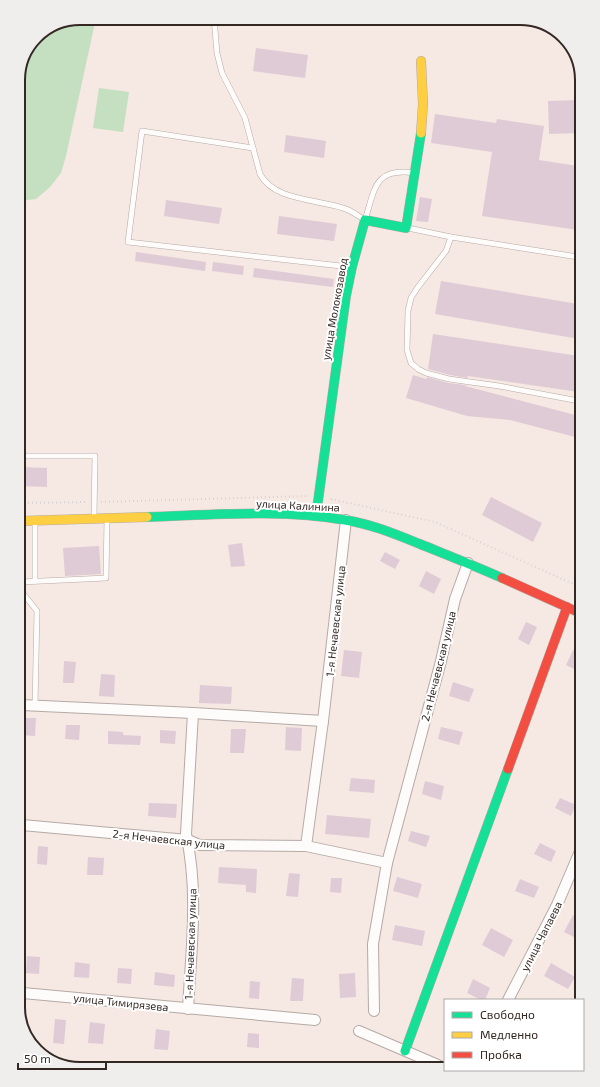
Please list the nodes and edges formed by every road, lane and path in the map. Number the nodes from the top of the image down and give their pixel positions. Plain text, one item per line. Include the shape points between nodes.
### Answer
1 (215, 25) edge
2 (421, 61) dead end
3 (254, 148) junction
4 (416, 173) junction
5 (365, 220) junction
6 (406, 228) junction
7 (451, 237) junction
8 (575, 257) edge
9 (352, 267) junction
10 (575, 400) edge
11 (25, 456) edge
12 (316, 516) junction
13 (94, 518) junction
14 (107, 518) junction
15 (35, 520) junction
16 (346, 520) junction
17 (25, 521) edge
18 (468, 563) junction
19 (35, 581) junction
20 (25, 582) edge
21 (25, 596) edge
22 (567, 607) junction
23 (575, 611) edge
24 (25, 705) edge
25 (35, 706) junction
26 (193, 713) junction
27 (324, 721) junction
28 (25, 825) edge
29 (188, 840) junction
30 (306, 846) junction
31 (387, 863) junction
32 (575, 863) edge
33 (25, 993) edge
34 (509, 999) edge
35 (188, 1009) junction
36 (374, 1011) dead end
37 (315, 1020) dead end
38 (359, 1031) dead end
39 (405, 1051) junction
40 (431, 1062) edge

1 - 3 lane via 222,73 245,118
2 - 4 street via 423,104
3 - 5 lane via 260,174 269,186 287,195 345,208
3 - 9 lane via 142,131 128,242
4 - 5 lane via 396,172 381,178 376,184
4 - 6 street
5 - 6 street
5 - 9 street, улица Молокозавод
6 - 7 lane
7 - 8 lane
7 - 10 lane via 446,251 412,298 408,311 407,350 411,363 426,373 449,379
9 - 12 street, улица Молокозавод via 341,325
11 - 13 lane via 95,456
12 - 14 street, улица Калинина via 264,514
12 - 16 street, улица Калинина
13 - 14 street, улица Калинина
13 - 15 street, улица Калинина
14 - 19 lane via 106,578
15 - 17 street, улица Калинина
15 - 19 lane
16 - 18 street, улица Калинина via 380,528
16 - 27 street, 1-я Нечаевская улица
18 - 22 street, улица Калинина
18 - 31 street, 2-я Нечаевская улица via 455,599
19 - 20 lane
21 - 25 lane via 37,611
22 - 23 street, улица Калинина
22 - 39 street
24 - 25 street
25 - 26 street
26 - 27 street
26 - 29 street, 1-я Нечаевская улица via 186,834
27 - 30 street, 1-я Нечаевская улица
28 - 29 street, 2-я Нечаевская улица
29 - 30 street, 2-я Нечаевская улица via 200,845
29 - 35 street, 1-я Нечаевская улица via 193,894
30 - 31 street, 2-я Нечаевская улица
31 - 36 street, 2-я Нечаевская улица via 374,944
32 - 34 street, улица Чапаева via 557,905
33 - 35 street, улица Тимирязева
35 - 37 street, улица Тимирязева
38 - 39 street
39 - 40 street

